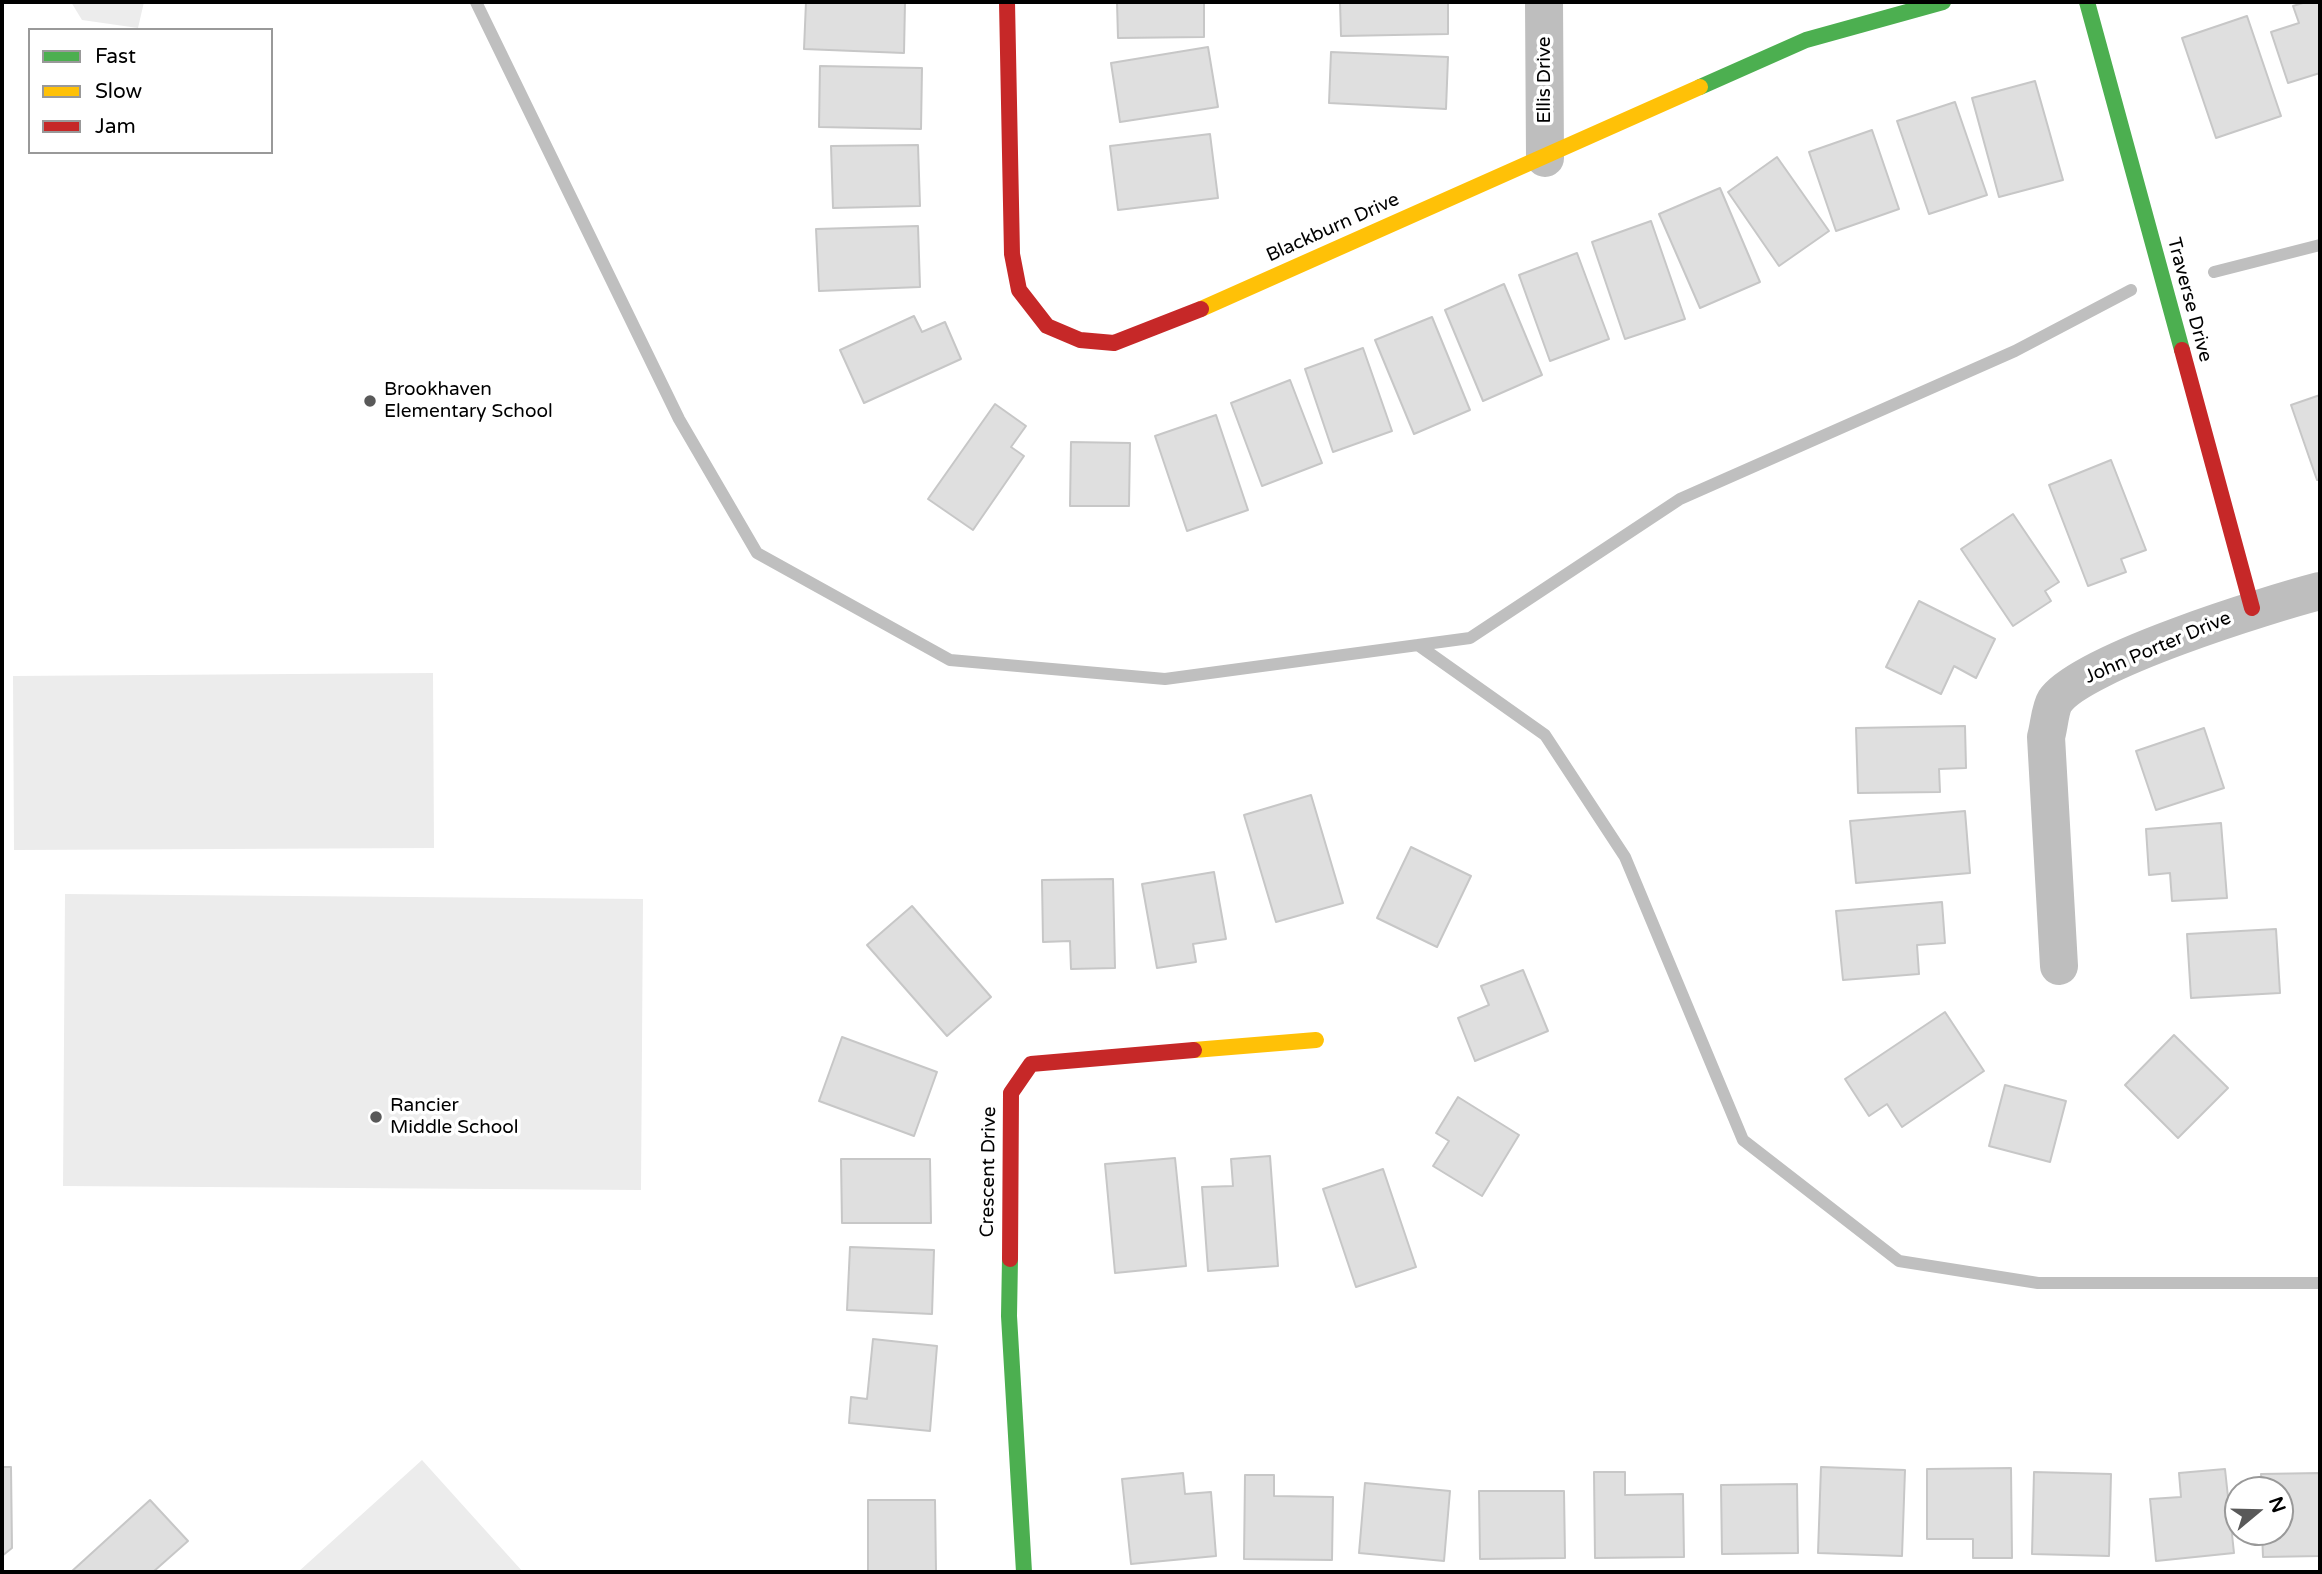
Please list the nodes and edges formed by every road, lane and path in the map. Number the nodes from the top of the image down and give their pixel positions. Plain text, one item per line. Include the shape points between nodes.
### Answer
1 (1007, 2) edge
2 (1544, 2) edge
3 (1943, 2) edge
4 (2087, 2) edge
5 (1545, 158) junction
6 (2320, 590) edge
7 (2252, 608) junction
8 (2059, 966) dead end
9 (1316, 1040) dead end
10 (1024, 1572) edge

1 - 5 street, Blackburn Drive via 1012,254 1019,290 1047,326 1080,340 1114,342 1168,324
2 - 5 street, Ellis Drive
3 - 5 street, Blackburn Drive via 1806,40
4 - 7 street, Traverse Drive
6 - 7 street, John Porter Drive
7 - 8 street, John Porter Drive via 2084,676 2055,701 2046,737
9 - 10 street, Crescent Drive via 1031,1064 1011,1093 1009,1316

